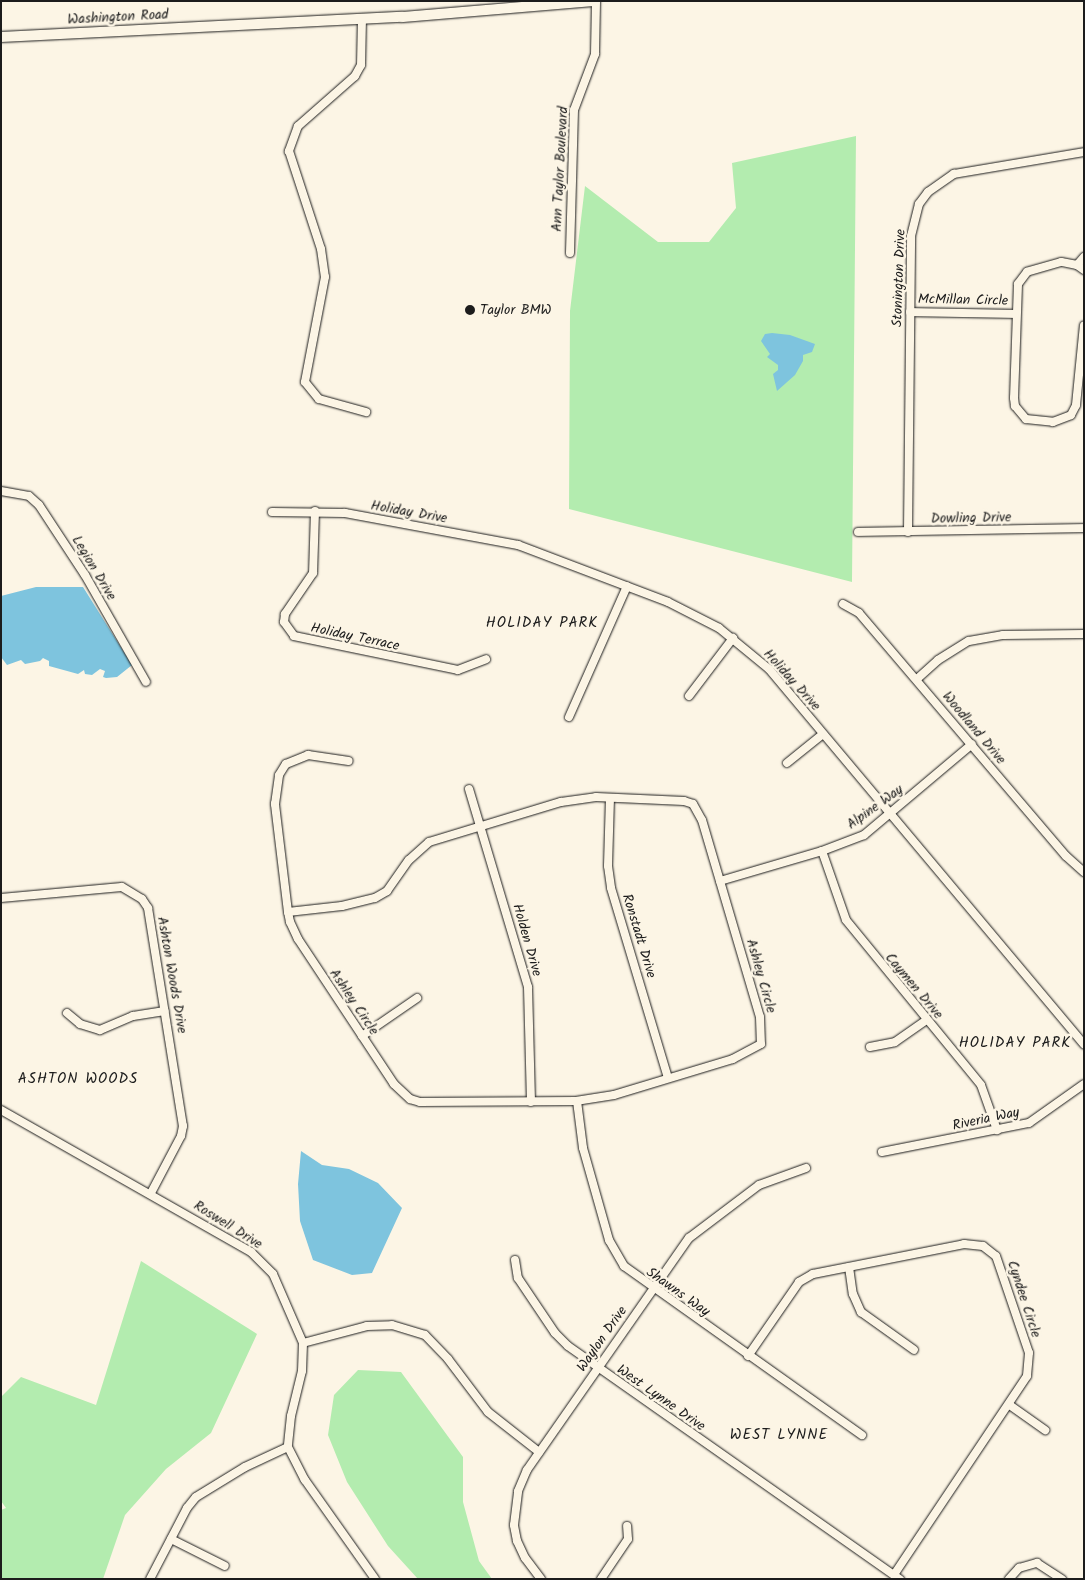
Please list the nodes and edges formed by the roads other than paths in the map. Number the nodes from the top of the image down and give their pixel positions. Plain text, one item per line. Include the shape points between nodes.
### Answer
1 (595, 1) edge
2 (362, 18) junction
3 (1, 37) edge
4 (1084, 152) edge
5 (570, 253) dead end
6 (1084, 257) edge
7 (1077, 265) junction
8 (1084, 270) edge
9 (910, 312) junction
10 (1015, 314) junction
11 (1084, 325) edge
12 (1081, 362) edge
13 (366, 412) dead end
14 (1, 491) edge
15 (315, 511) junction
16 (272, 512) dead end
17 (1084, 528) edge
18 (858, 532) dead end
19 (908, 532) junction
20 (628, 586) junction
21 (842, 604) dead end
22 (1084, 634) edge
23 (733, 638) junction
24 (486, 659) dead end
25 (917, 679) junction
26 (146, 682) dead end
27 (689, 696) dead end
28 (569, 717) dead end
29 (823, 734) junction
30 (972, 744) junction
31 (349, 761) dead end
32 (787, 764) dead end
33 (469, 789) dead end
34 (610, 798) junction
35 (891, 814) junction
36 (480, 825) junction
37 (822, 851) junction
38 (1084, 872) edge
39 (720, 881) junction
40 (1, 898) edge
41 (288, 912) junction
42 (417, 998) dead end
43 (165, 1011) junction
44 (67, 1013) dead end
45 (926, 1020) junction
46 (362, 1036) junction
47 (1084, 1044) edge
48 (870, 1047) dead end
49 (668, 1078) junction
50 (1084, 1084) edge
51 (577, 1101) junction
52 (531, 1102) junction
53 (1, 1110) edge
54 (997, 1130) junction
55 (882, 1152) dead end
56 (806, 1168) dead end
57 (151, 1193) junction
58 (515, 1260) dead end
59 (849, 1267) junction
60 (652, 1289) junction
61 (303, 1343) junction
62 (914, 1350) dead end
63 (748, 1356) junction
64 (598, 1368) junction
65 (1010, 1406) junction
66 (1045, 1430) dead end
67 (862, 1435) dead end
68 (288, 1447) junction
69 (539, 1452) junction
70 (627, 1526) dead end
71 (171, 1539) junction
72 (225, 1566) dead end
73 (897, 1577) edge
74 (150, 1579) edge
75 (374, 1579) edge
76 (541, 1579) edge
77 (601, 1579) edge
78 (1008, 1579) edge
79 (1062, 1579) edge

1 - 2 main road, Washington Road
1 - 5 street, Ann Taylor Boulevard via 595,54 574,110
2 - 3 main road, Washington Road
2 - 13 street via 361,66 355,76 298,126 291,138 289,151 321,249 324,277 304,382 318,399
4 - 9 street, Stonington Drive via 954,174 928,192 919,204 911,236
6 - 7 street
7 - 8 street
7 - 10 street, McMillan Circle via 1061,262 1028,272 1018,284
9 - 10 street, McMillan Circle
9 - 19 street, Stonington Drive
10 - 12 street, McMillan Circle via 1014,398 1015,406 1026,419 1053,422 1071,415 1076,405
11 - 12 street, McMillan Circle
14 - 26 street, Legion Drive via 29,496 44,512
15 - 16 street, Holiday Drive
15 - 20 street, Holiday Drive via 518,545
15 - 24 street, Holiday Terrace via 313,573 285,614 284,622 294,636 458,670
17 - 19 street, Dowling Drive
18 - 19 street, Dowling Drive
20 - 23 street, Holiday Drive via 694,614
20 - 28 street
21 - 25 street, Woodland Drive via 859,613
22 - 25 street via 1003,635 969,641 938,660
23 - 27 street
23 - 29 street, Holiday Drive via 769,670
25 - 30 street, Woodland Drive
29 - 32 street
29 - 35 street, Holiday Drive
30 - 35 street, Alpine Way
30 - 38 street, Woodland Drive via 1066,856
31 - 41 street, Ashley Circle via 308,755 286,764 280,774 275,804
33 - 36 street, Holden Drive
34 - 36 street, Ashley Circle via 578,798
34 - 39 street, Ashley Circle via 674,800 693,804 702,820
34 - 49 street, Ronstadt Drive via 608,866 611,888
35 - 37 street, Alpine Way via 864,834
35 - 47 street, Holiday Drive
36 - 41 street, Ashley Circle via 440,837 418,850 387,891 375,898 342,906
36 - 52 street, Holden Drive via 528,987
37 - 39 street, Alpine Way
37 - 45 street, Caymen Drive via 846,920
39 - 49 street, Ashley Circle via 760,1017 761,1044 746,1054
40 - 43 street, Ashton Woods Drive via 108,886 134,891 148,908
41 - 46 street, Ashley Circle via 298,939
42 - 46 street
43 - 44 street via 133,1016 100,1030 85,1027
43 - 57 street, Ashton Woods Drive via 183,1126
45 - 48 street via 895,1042
45 - 54 street, Caymen Drive via 981,1085
46 - 52 street, Ashley Circle via 394,1084 410,1099
49 - 51 street, Ashley Circle
50 - 54 street, Riveria Way via 1029,1123
51 - 52 street, Ashley Circle
51 - 60 street, Shawns Way via 583,1148 609,1240 624,1266
53 - 57 street, Roswell Drive
54 - 55 street, Riveria Way
56 - 60 street, Waylon Drive via 759,1185 707,1222 689,1238
57 - 61 street, Roswell Drive via 263,1262 273,1274
58 - 64 street, West Lynne Drive via 518,1278 555,1333
59 - 62 street via 853,1294 862,1312
59 - 63 street, Cyndee Circle via 813,1274 800,1282
59 - 65 street, Cyndee Circle via 964,1244 990,1250 1001,1264 1029,1353 1027,1376
60 - 63 street, Shawns Way
60 - 64 street, Waylon Drive
61 - 68 street, Roswell Drive via 302,1371 291,1416
61 - 69 street via 367,1326 392,1325 425,1335 443,1352 488,1412
63 - 67 street, Shawns Way
64 - 69 street, Waylon Drive
64 - 73 street, West Lynne Drive
65 - 66 street
65 - 73 street, Cyndee Circle
68 - 71 street via 245,1467 196,1497 186,1508
68 - 75 street via 305,1480
69 - 76 street, Waylon Drive via 518,1491 514,1525 521,1550
70 - 77 street via 628,1539
71 - 72 street
71 - 74 street
78 - 79 street via 1019,1568 1037,1563

